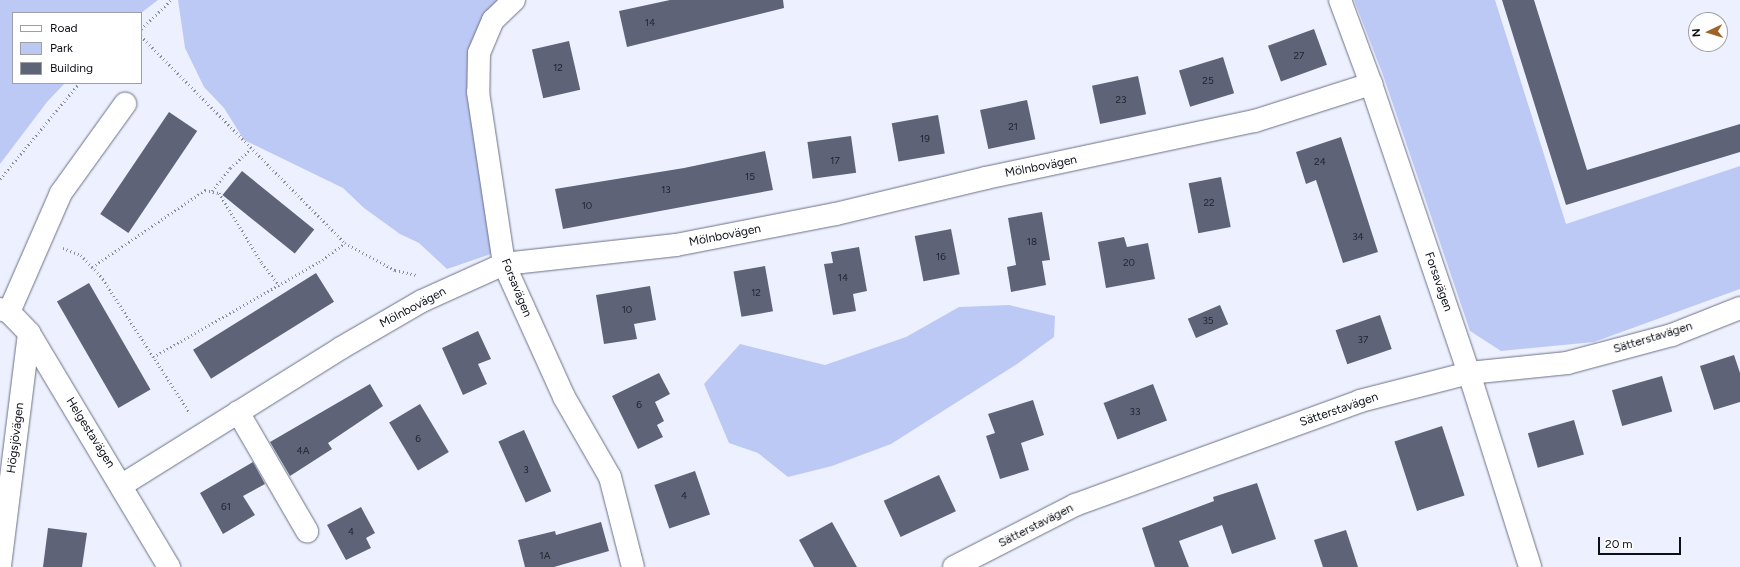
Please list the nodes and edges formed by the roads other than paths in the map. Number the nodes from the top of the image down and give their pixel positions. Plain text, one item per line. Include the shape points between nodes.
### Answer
1 (514, 0) edge
2 (1340, 0) edge
3 (1371, 84) junction
4 (125, 104) dead end
5 (504, 264) junction
6 (1740, 308) edge
7 (5, 310) edge
8 (29, 333) junction
9 (1469, 373) junction
10 (238, 412) junction
11 (122, 485) junction
12 (307, 531) dead end
13 (0, 566) edge
14 (169, 567) edge
15 (633, 567) edge
16 (954, 567) edge
17 (1530, 567) edge

1 - 5 street, Forsavägen via 493,20 479,53 478,92
2 - 3 street, Forsavägen
3 - 5 street, Mölnbovägen via 1256,121 986,178 836,214 676,245
3 - 9 street, Forsavägen
4 - 7 street via 61,193
5 - 10 street, Mölnbovägen via 422,301
5 - 15 street, Forsavägen via 564,397 610,477
6 - 9 street, Sätterstavägen via 1672,335 1567,363
7 - 8 street, Helgestavägen
8 - 11 street, Helgestavägen
8 - 13 street, Högsjövägen
9 - 16 street, Sätterstavägen via 1360,401 1075,505
9 - 17 street, Forsavägen
10 - 11 street, Mölnbovägen
10 - 12 street
11 - 14 street, Helgestavägen

